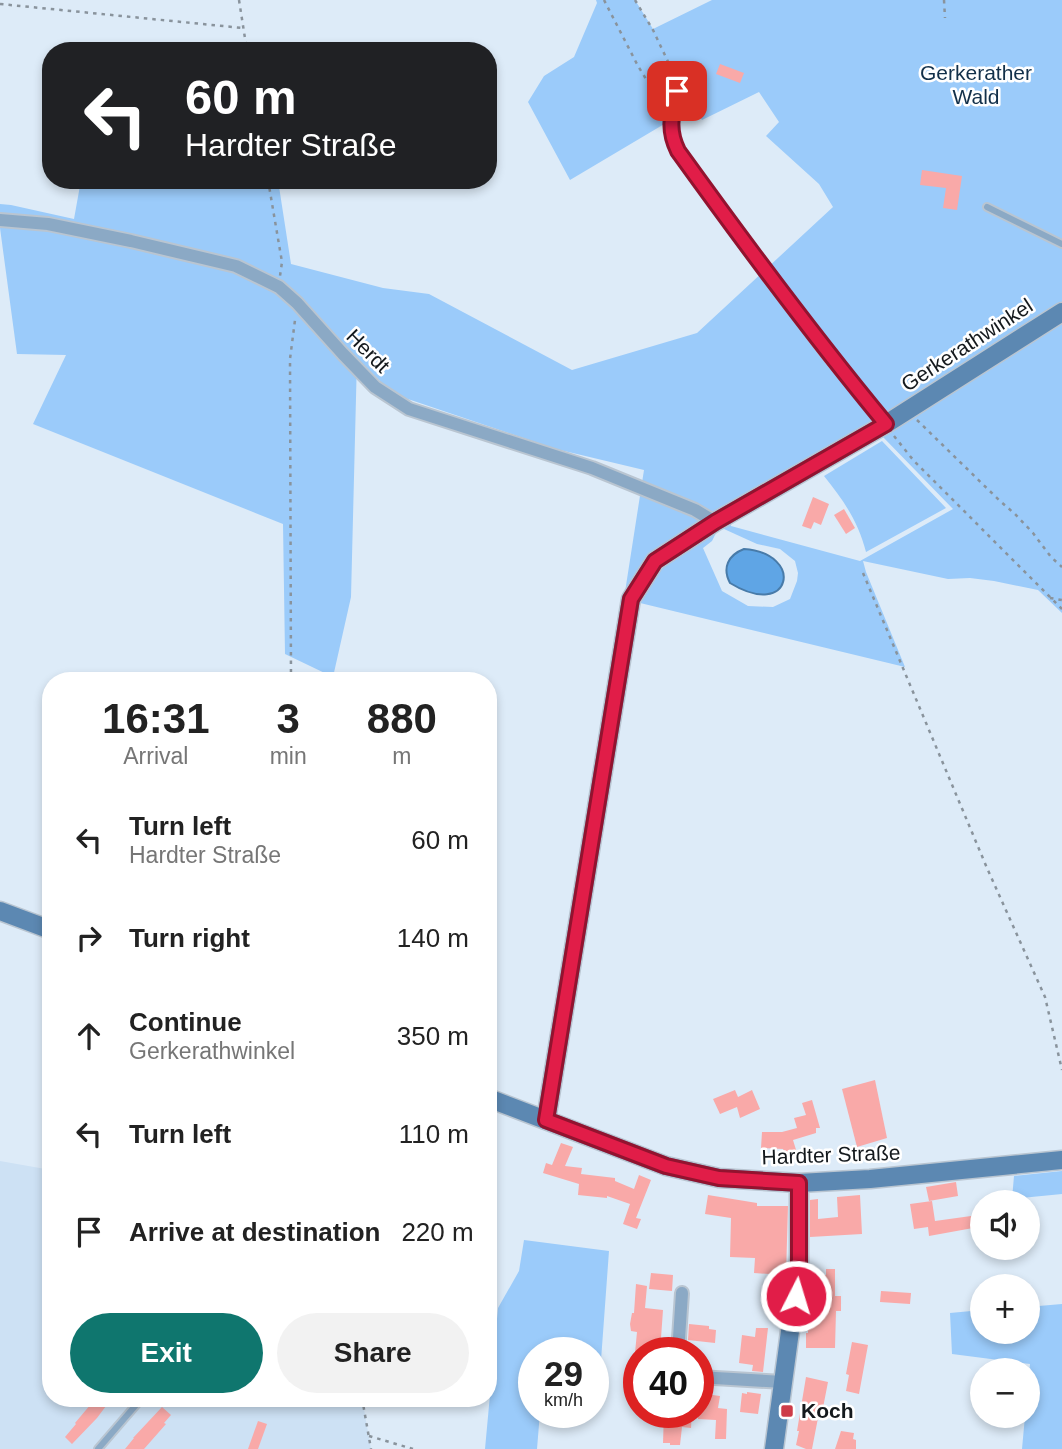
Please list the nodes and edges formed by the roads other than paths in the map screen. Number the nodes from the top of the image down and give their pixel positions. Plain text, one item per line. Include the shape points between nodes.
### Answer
1 (676, 77) road end
2 (987, 207) dead end
3 (0, 220) edge
4 (1062, 244) edge
5 (1062, 312) edge
6 (886, 424) junction
7 (715, 522) junction
8 (0, 911) edge
9 (42, 927) edge
10 (497, 1101) edge
11 (546, 1120) junction
12 (1062, 1160) edge
13 (799, 1183) junction
14 (682, 1293) dead end
15 (679, 1337) edge
16 (714, 1378) edge
17 (783, 1382) junction
18 (134, 1407) edge
19 (98, 1449) edge
20 (774, 1449) edge

1 - 6 street via 671,120 678,151 827,353
2 - 4 lane
3 - 7 street, Herdt via 48,224 236,265 279,286 375,387 409,409 592,468
5 - 6 street, Gerkerathwinkel
6 - 7 street, Gerkerathwinkel
7 - 11 street, Gerkerathwinkel via 655,561 631,599
8 - 9 street
10 - 11 street, Hardter Straße
11 - 13 street, Hardter Straße via 666,1166 719,1178
12 - 13 street, Hardter Straße
13 - 17 street via 799,1265
14 - 15 street
16 - 17 street
17 - 20 street
18 - 19 lane

